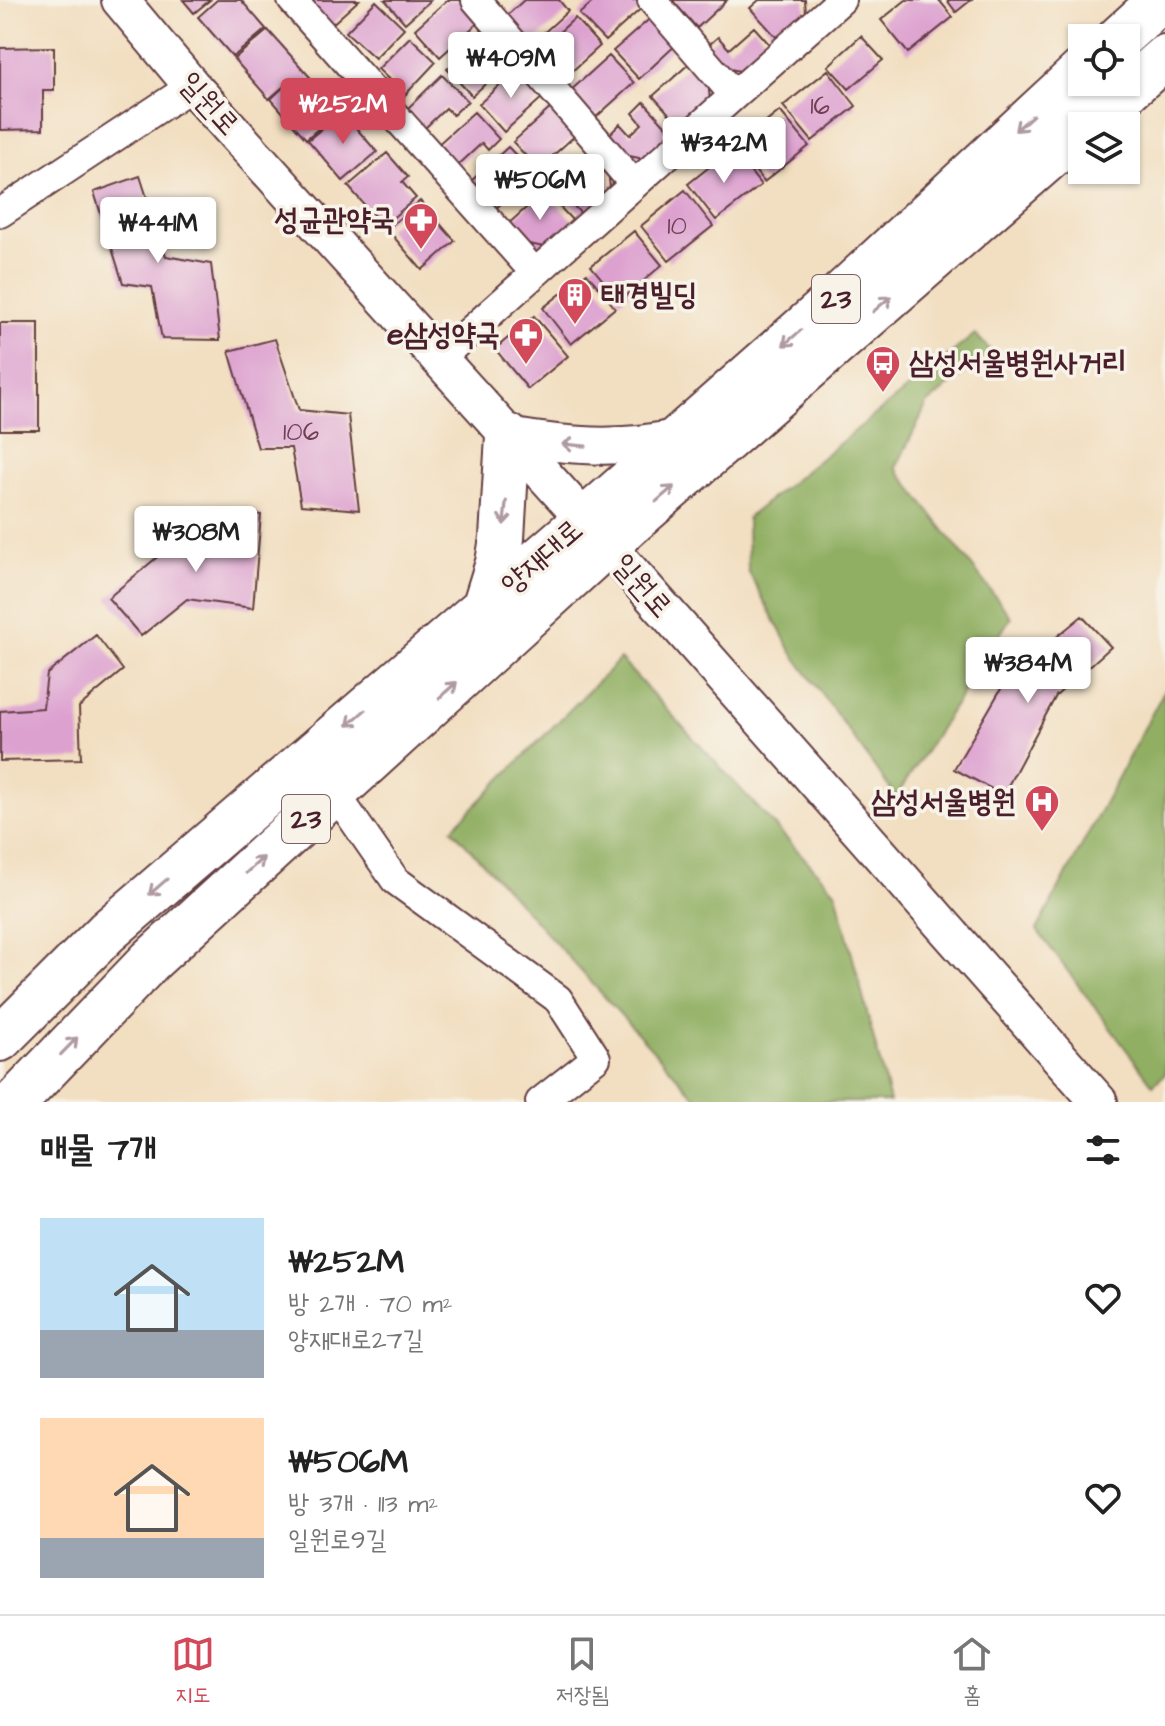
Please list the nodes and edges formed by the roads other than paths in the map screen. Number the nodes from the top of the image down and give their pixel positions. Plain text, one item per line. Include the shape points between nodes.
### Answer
1 (120, 0) edge
2 (292, 0) edge
3 (476, 0) edge
4 (652, 0) edge
5 (1161, 0) edge
6 (839, 1) edge
7 (1134, 24) edge
8 (1165, 57) edge
9 (1068, 84) edge
10 (192, 86) junction
11 (734, 95) junction
12 (1102, 112) edge
13 (1068, 141) edge
14 (634, 184) junction
15 (0, 213) edge
16 (535, 273) junction
17 (439, 359) junction
18 (508, 436) junction
19 (679, 437) junction
20 (595, 533) junction
21 (484, 608) junction
22 (335, 793) junction
23 (0, 1039) edge
24 (15, 1102) edge
25 (540, 1102) edge
26 (1099, 1102) edge

1 - 10 street, 일원로
2 - 16 street
3 - 14 street
4 - 11 street
5 - 7 main road
6 - 11 street
8 - 12 main road, 양재대로 / 23
9 -> 19 main road, 양재대로 / 23
10 - 15 street
10 - 17 street, 일원로
11 - 14 street
20 -> 13 main road, 양재대로 / 23
14 - 16 street
16 - 17 street
17 - 18 street, 일원로
19 -> 18 street via 589,446
18 - 20 street, 일원로
18 -> 21 main road via 502,538
19 - 20 main road, 양재대로 / 23
20 - 21 main road, 양재대로 / 23
22 -> 20 main road, 양재대로 / 23
20 - 26 street, 일원로
21 -> 23 main road, 양재대로 / 23 via 107,932
24 -> 22 main road, 양재대로 / 23 via 150,961
22 - 25 street via 395,880 558,999 596,1058

